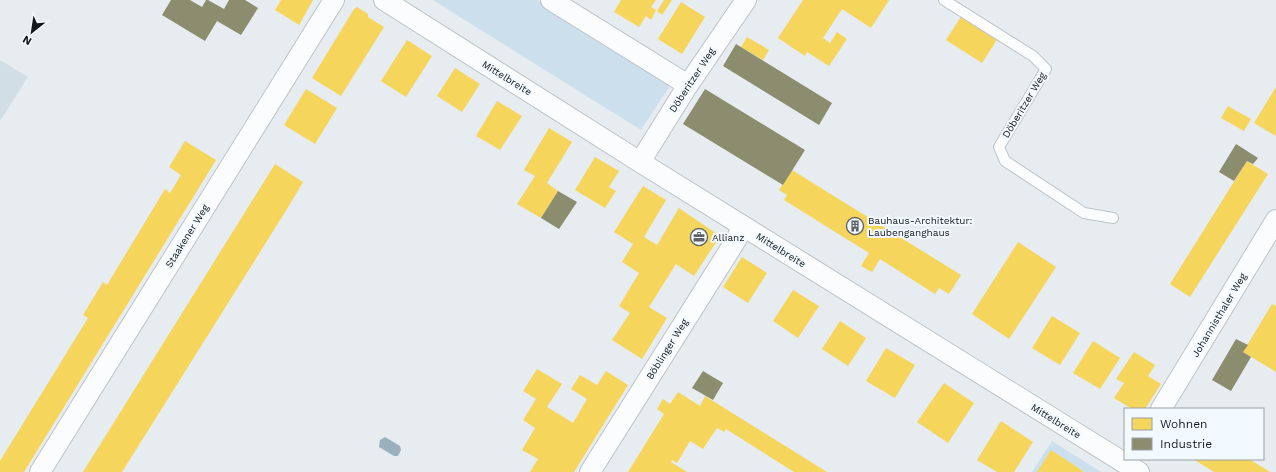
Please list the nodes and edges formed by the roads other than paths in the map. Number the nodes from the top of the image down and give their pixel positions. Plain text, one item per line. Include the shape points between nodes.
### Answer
1 (334, 0) edge
2 (384, 0) edge
3 (552, 0) edge
4 (746, 0) edge
5 (944, 0) edge
6 (688, 85) junction
7 (640, 162) junction
8 (1113, 218) dead end
9 (1276, 220) edge
10 (743, 226) junction
11 (1162, 408) edge
12 (1130, 467) edge
13 (40, 472) edge
14 (590, 472) edge

1 - 13 street, Staakener Weg
2 - 7 street, Mittelbreite
3 - 6 street
4 - 6 street, Döberitzer Weg
5 - 8 lane, Döberitzer Weg via 1033,56 1046,69 999,147 1005,161 1084,213
6 - 7 street, Döberitzer Weg
7 - 10 street, Mittelbreite
9 - 11 street, Johannisthaler Weg
10 - 12 street, Mittelbreite
10 - 14 street, Böblinger Weg

